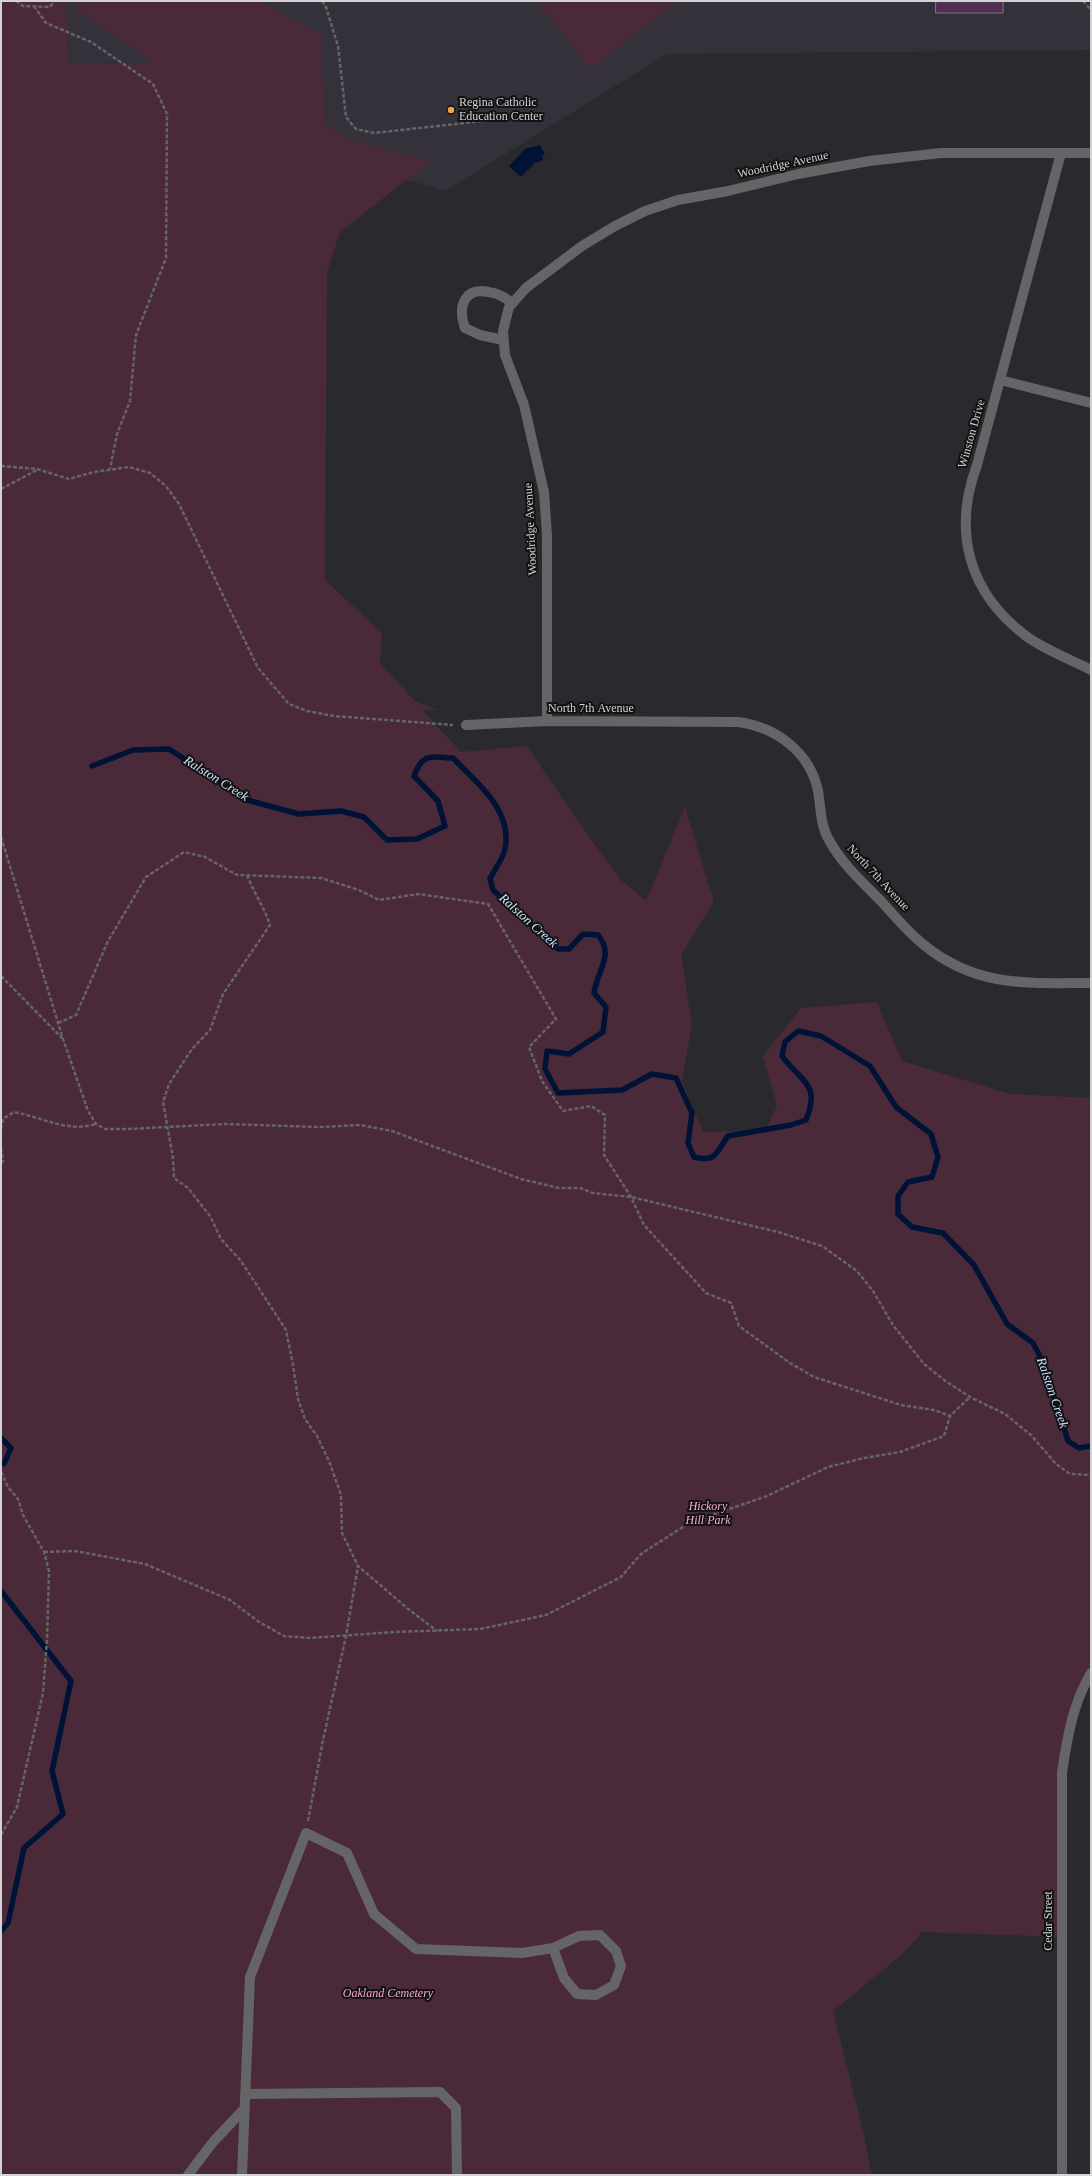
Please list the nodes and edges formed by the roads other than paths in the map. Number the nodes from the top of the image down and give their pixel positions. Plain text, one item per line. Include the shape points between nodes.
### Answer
1 (1061, 153) junction
2 (1091, 153) edge
3 (513, 303) junction
4 (503, 340) junction
5 (1000, 380) junction
6 (1091, 403) edge
7 (1091, 670) edge
8 (547, 721) junction
9 (466, 725) road end
10 (1091, 983) edge
11 (1091, 1673) edge
12 (553, 1948) junction
13 (245, 2094) junction
14 (245, 2108) junction
15 (188, 2175) edge
16 (242, 2175) edge
17 (457, 2175) edge
18 (1062, 2175) edge

1 - 2 street, Woodridge Avenue
1 - 3 street, Woodridge Avenue via 940,154 869,162 798,174 678,200 645,211 582,246 526,288
1 - 5 street, Winston Drive
3 - 4 street, Woodridge Avenue via 509,307
3 - 4 street via 494,293 481,291 470,294 462,303 461,316 465,328 480,335
4 - 8 street, Woodridge Avenue via 505,355 526,412 544,492
5 - 6 street
5 - 7 street, Winston Drive via 966,505 968,552 977,578 988,598 1006,620 1028,637
8 - 9 street, North 7th Avenue
8 - 10 street, North 7th Avenue via 738,722 767,729 786,740 801,755 812,772 818,790 821,818 839,858 924,945 962,969 988,978 1016,983
11 - 18 street, Cedar Street via 1075,1707 1066,1740 1062,1773
12 - 12 street via 564,1978 577,1994 596,1995 614,1985 621,1966 616,1951 600,1935 578,1936
12 - 13 street via 522,1952 416,1949 374,1914 347,1853 306,1833 250,1977
13 - 14 street
13 - 17 street via 440,2092 456,2108
14 - 15 street via 213,2142
14 - 16 street

